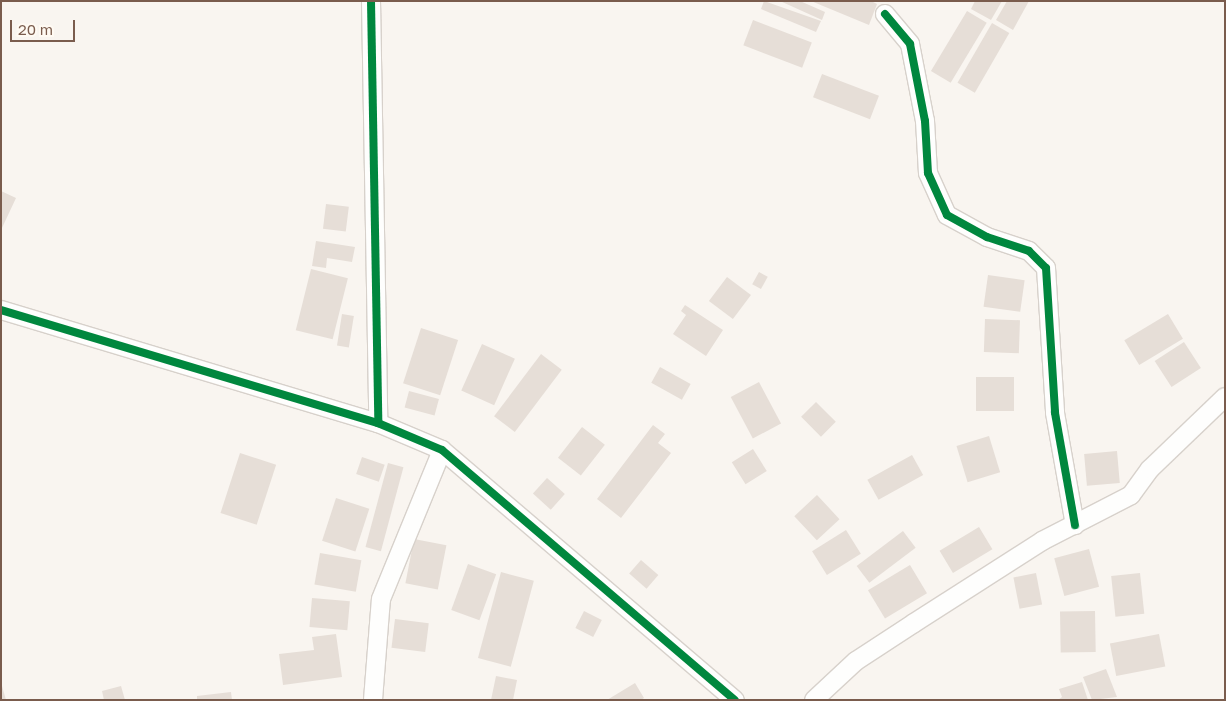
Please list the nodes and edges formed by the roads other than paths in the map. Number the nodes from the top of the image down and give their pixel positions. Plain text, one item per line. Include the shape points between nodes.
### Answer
1 (371, 1) edge
2 (885, 14) dead end
3 (1, 310) edge
4 (1225, 397) edge
5 (378, 423) junction
6 (442, 450) junction
7 (1075, 525) junction
8 (373, 700) edge
9 (735, 700) edge
10 (814, 700) edge

1 - 5 street
2 - 7 street via 910,44 925,121 928,173 947,215 987,237 1029,251 1046,268 1055,413
3 - 5 street
4 - 7 street via 1150,470 1131,495
5 - 6 street
6 - 8 street via 381,599
6 - 9 street
7 - 10 street via 856,661

